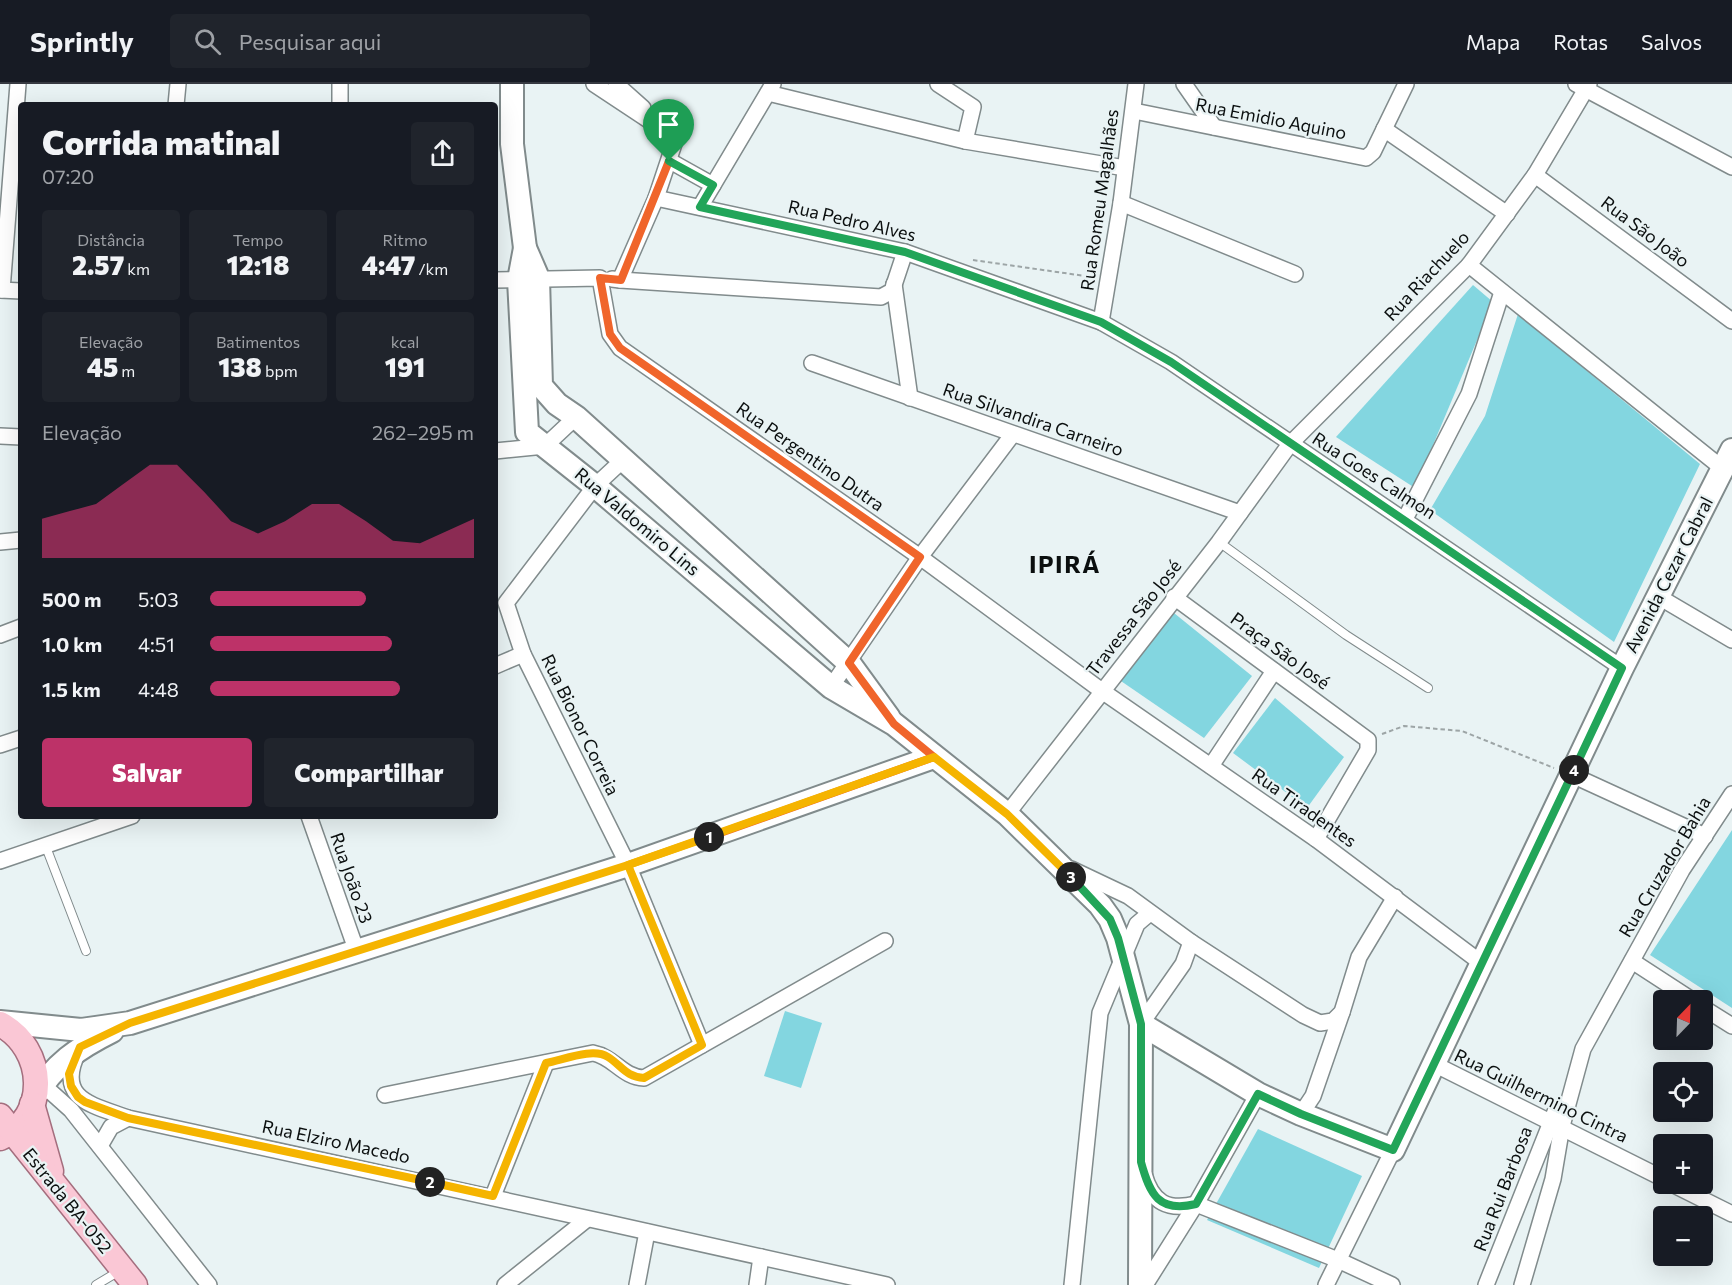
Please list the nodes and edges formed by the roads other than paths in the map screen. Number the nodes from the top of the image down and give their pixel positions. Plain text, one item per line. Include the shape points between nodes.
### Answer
1 (18, 84) edge
2 (178, 84) edge
3 (340, 84) edge
4 (512, 84) edge
5 (594, 84) edge
6 (616, 84) edge
7 (938, 84) edge
8 (1136, 84) edge
9 (1184, 84) edge
10 (1406, 84) edge
11 (1584, 86) edge
12 (771, 88) edge
13 (176, 102) edge
14 (340, 102) edge
15 (1134, 111) junction
16 (1214, 127) junction
17 (7, 129) edge
18 (1384, 129) junction
19 (668, 134) junction
20 (965, 141) junction
21 (669, 161) junction
22 (1732, 167) edge
23 (1125, 168) junction
24 (1535, 175) junction
25 (713, 185) junction
26 (656, 198) junction
27 (1121, 202) junction
28 (700, 207) junction
29 (1507, 214) junction
30 (905, 252) junction
31 (1469, 265) junction
32 (1295, 274) dead end
33 (600, 278) junction
34 (529, 279) junction
35 (498, 280) edge
36 (621, 280) junction
37 (894, 284) junction
38 (1, 290) edge
39 (18, 291) edge
40 (1502, 292) junction
41 (1732, 321) edge
42 (1101, 322) junction
43 (812, 363) dead end
44 (910, 398) junction
45 (576, 417) junction
46 (1013, 434) junction
47 (0, 436) edge
48 (18, 437) edge
49 (1290, 444) junction
50 (545, 446) junction
51 (498, 451) edge
52 (1727, 459) edge
53 (623, 460) junction
54 (595, 486) junction
55 (1240, 513) junction
56 (1405, 519) junction
57 (18, 540) edge
58 (0, 542) edge
59 (1219, 542) junction
60 (920, 557) junction
61 (1174, 597) junction
62 (1659, 597) junction
63 (18, 628) edge
64 (0, 635) edge
65 (1732, 640) edge
66 (523, 654) junction
67 (849, 663) junction
68 (498, 665) edge
69 (1622, 668) junction
70 (1274, 671) junction
71 (831, 687) junction
72 (1428, 688) dead end
73 (1102, 691) junction
74 (894, 724) junction
75 (18, 739) edge
76 (0, 745) edge
77 (934, 757) junction
78 (1211, 766) junction
79 (1572, 775) junction
80 (1731, 798) edge
81 (1007, 814) junction
82 (124, 819) edge
83 (310, 819) edge
84 (1705, 836) junction
85 (1316, 838) junction
86 (46, 848) junction
87 (1052, 859) junction
88 (0, 861) edge
89 (628, 865) junction
90 (1395, 897) junction
91 (1150, 913) junction
92 (885, 941) dead end
93 (1191, 942) junction
94 (86, 951) dead end
95 (357, 952) junction
96 (1122, 959) junction
97 (1632, 961) junction
98 (1480, 962) junction
99 (1677, 990) edge
100 (1342, 1012) junction
101 (1713, 1014) edge
102 (2, 1021) edge
103 (130, 1023) junction
104 (1141, 1024) junction
105 (1732, 1026) edge
106 (702, 1045) junction
107 (80, 1047) junction
108 (546, 1063) junction
109 (1434, 1064) junction
110 (1258, 1094) junction
111 (36, 1095) junction
112 (385, 1095) dead end
113 (1301, 1114) junction
114 (128, 1118) junction
115 (1556, 1124) junction
116 (3, 1135) edge
117 (100, 1146) junction
118 (1393, 1150) junction
119 (1141, 1162) junction
120 (1653, 1173) edge
121 (58, 1190) junction
122 (1692, 1194) edge
123 (493, 1196) junction
124 (1196, 1204) junction
125 (1732, 1214) edge
126 (586, 1220) junction
127 (648, 1232) junction
128 (761, 1257) junction
129 (1338, 1260) junction
130 (128, 1277) edge
131 (509, 1284) edge
132 (96, 1285) edge
133 (209, 1285) edge
134 (637, 1285) edge
135 (757, 1285) edge
136 (888, 1285) edge
137 (1072, 1285) edge
138 (1140, 1285) edge
139 (1145, 1285) edge
140 (1326, 1285) edge
141 (1392, 1285) edge
142 (1486, 1285) edge
143 (1522, 1285) edge

1 - 17 street
2 - 13 street
3 - 14 street
4 - 34 main road, Rua Valdomiro Lins via 512,144
5 - 19 street
6 - 19 street
7 - 20 street via 972,107
8 - 15 street, Rua Romeu Magalhães
9 - 16 street
10 - 18 street
11 - 22 street
11 - 24 street, Rua Riachuelo
12 - 20 street
12 - 25 street
15 - 16 street, Rua Emidio Aquino
15 - 23 street, Rua Romeu Magalhães
16 - 18 street, Rua Emidio Aquino via 1366,158 1372,155
17 - 38 street
18 - 29 street
19 - 21 street via 674,144
20 - 23 street
21 - 25 street
21 - 26 street
23 - 27 street, Rua Romeu Magalhães
24 - 29 street, Rua Riachuelo
24 - 41 street, Rua São João
25 - 28 street
26 - 28 street, Rua Pedro Alves
26 - 36 street
27 - 32 street
27 - 42 street, Rua Romeu Magalhães
28 - 30 street, Rua Pedro Alves
29 - 31 street, Rua Riachuelo
30 - 37 street
30 - 42 street, Rua Pedro Alves
31 - 40 street
31 - 49 street, Rua Riachuelo
33 - 34 street
33 - 36 street
33 - 60 street, Rua Pergentino Dutra via 610,334 620,348
34 - 35 street
34 - 45 main road, Rua Valdomiro Lins via 541,386
34 - 50 main road, Rua Valdomiro Lins via 524,415 527,432
36 - 37 street via 881,297 892,291
37 - 44 street
38 - 39 street
40 - 52 street
40 - 56 street via 1469,394
42 - 49 street, Rua Goes Calmon via 1171,362
43 - 44 street, Rua Silvandira Carneiro
44 - 46 street, Rua Silvandira Carneiro
45 - 50 street
45 - 53 main road, Rua Valdomiro Lins
46 - 55 street, Rua Silvandira Carneiro
46 - 60 street
47 - 48 street
49 - 55 street, Travessa São José
49 - 56 street, Rua Goes Calmon
50 - 51 street
50 - 54 main road, Rua Valdomiro Lins
52 - 62 main road, Avenida Cezar Cabral
53 - 54 street
53 - 67 main road, Rua Valdomiro Lins
54 - 66 street, Rua Bionor Correia via 507,598
54 - 71 main road, Rua Valdomiro Lins
55 - 59 street, Travessa São José
56 - 69 street, Rua Goes Calmon
57 - 58 street
59 - 61 street, Travessa São José
59 - 72 lane via 1346,635
60 - 67 street
60 - 73 street, Rua Pergentino Dutra
61 - 70 street, Praça São José
61 - 73 street, Travessa São José
62 - 65 street
62 - 69 main road, Avenida Cezar Cabral
63 - 64 street
66 - 68 street
66 - 89 street, Rua Bionor Correia
67 - 71 street
67 - 74 main road, Rua Valdomiro Lins
69 - 79 main road, Avenida Cezar Cabral
70 - 78 street
70 - 85 street, Praça São José via 1366,737 1368,750
71 - 74 main road, Rua Valdomiro Lins
73 - 78 street, Rua Tiradentes
73 - 81 street, Travessa São José
74 - 77 main road, Rua Valdomiro Lins
75 - 76 street
77 - 81 main road, Rua Valdomiro Lins
77 - 89 main road
78 - 85 street, Rua Tiradentes
79 - 84 street
79 - 98 main road, Avenida Cezar Cabral
80 - 84 street, Rua Cruzador Bahia
81 - 87 main road, Rua Valdomiro Lins
82 - 86 street
83 - 95 street, Rua João 23
84 - 97 street, Rua Cruzador Bahia
85 - 90 street, Rua Tiradentes
86 - 88 street
86 - 94 lane
87 - 91 street via 1128,896
87 - 96 main road, Rua Valdomiro Lins via 1110,919
89 - 95 main road
89 - 106 street, Rua Bionor Correia
90 - 98 street, Rua Tiradentes
90 - 100 street via 1359,957
91 - 93 street
91 - 96 street via 1137,924
92 - 106 street
93 - 100 street via 1320,1023 1332,1022
93 - 104 street via 1183,964
95 - 103 main road
96 - 104 main road, Rua Valdomiro Lins
96 - 137 street via 1100,1013
97 - 99 street
97 - 115 street, Rua Rui Barbosa via 1582,1049
98 - 109 main road, Avenida Cezar Cabral
100 - 113 street via 1313,1096
101 - 105 street
102 - 103 main road via 81,1030
102 - 111 main road via 29,1051 35,1065
103 - 107 main road
104 - 110 main road
104 - 119 main road, Rua Valdomiro Lins
106 - 108 street via 644,1078 628,1076 606,1056 593,1053
107 - 111 main road via 51,1071
107 - 114 street, Rua Elziro Macedo via 69,1074 78,1097
108 - 112 street
108 - 123 street
109 - 115 street, Rua Guilhermino Cintra
109 - 118 main road, Avenida Cezar Cabral
110 - 113 main road
110 - 124 street
111 - 116 main road via 27,1119
111 - 117 street via 57,1095
111 - 121 main road via 45,1156
113 - 118 main road
114 - 117 street via 111,1127
114 - 123 street, Rua Elziro Macedo
115 - 120 street, Rua Guilhermino Cintra
115 - 142 street, Rua Rui Barbosa
115 - 143 street, Rua Rui Barbosa via 1552,1179
116 - 121 main road via 15,1159
117 - 133 street
118 - 129 street, Avenida Cezar Cabral
119 - 124 street via 1147,1183 1164,1205 1178,1208
119 - 138 main road, Rua Valdomiro Lins
121 - 130 main road, Estrada BA-052
122 - 125 street
123 - 126 street, Rua Elziro Macedo
124 - 129 street
124 - 139 street
126 - 127 street, Rua Elziro Macedo
126 - 131 street
127 - 128 street, Rua Elziro Macedo
127 - 134 street
128 - 135 street
128 - 136 street, Rua Elziro Macedo
129 - 140 street, Avenida Cezar Cabral
129 - 141 street
130 - 132 lane

